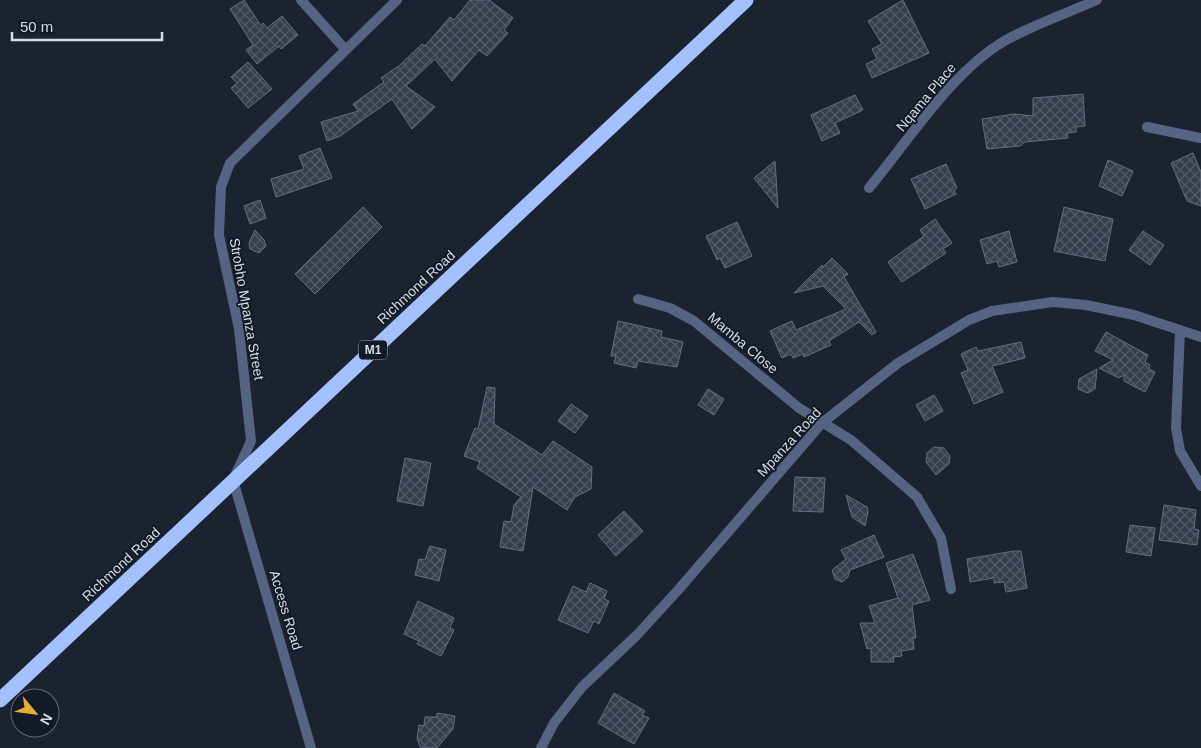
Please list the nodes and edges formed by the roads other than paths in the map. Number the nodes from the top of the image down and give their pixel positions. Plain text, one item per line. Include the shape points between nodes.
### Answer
1 (301, 0) edge
2 (397, 0) edge
3 (746, 0) edge
4 (1097, 0) edge
5 (345, 49) junction
6 (1147, 127) dead end
7 (1201, 138) edge
8 (870, 188) dead end
9 (638, 300) dead end
10 (1180, 330) junction
11 (1201, 337) edge
12 (822, 423) junction
13 (233, 480) junction
14 (1201, 486) edge
15 (951, 589) dead end
16 (0, 700) edge
17 (311, 748) edge
18 (541, 748) edge

1 - 5 street
2 - 5 street, Strobho Mpanza Street
3 - 13 highway, Richmond Road / M1
4 - 8 street, Nqama Place via 1006,40 982,56 955,80
5 - 13 street, Strobho Mpanza Street via 230,164 221,187 219,235 239,329 251,441
6 - 7 street
9 - 12 street, Mamba Close via 670,308 694,321 799,408
10 - 11 street, Mpanza Road
10 - 12 street, Mpanza Road via 1134,315 1086,305 1053,302 992,311 969,320 898,363
10 - 14 street via 1176,428 1180,451
12 - 15 street, Mamba Close via 851,440 923,505 942,538
12 - 18 street, Mpanza Road via 679,589 582,687 554,723
13 - 16 highway, Richmond Road / M1
13 - 17 street, Access Road

